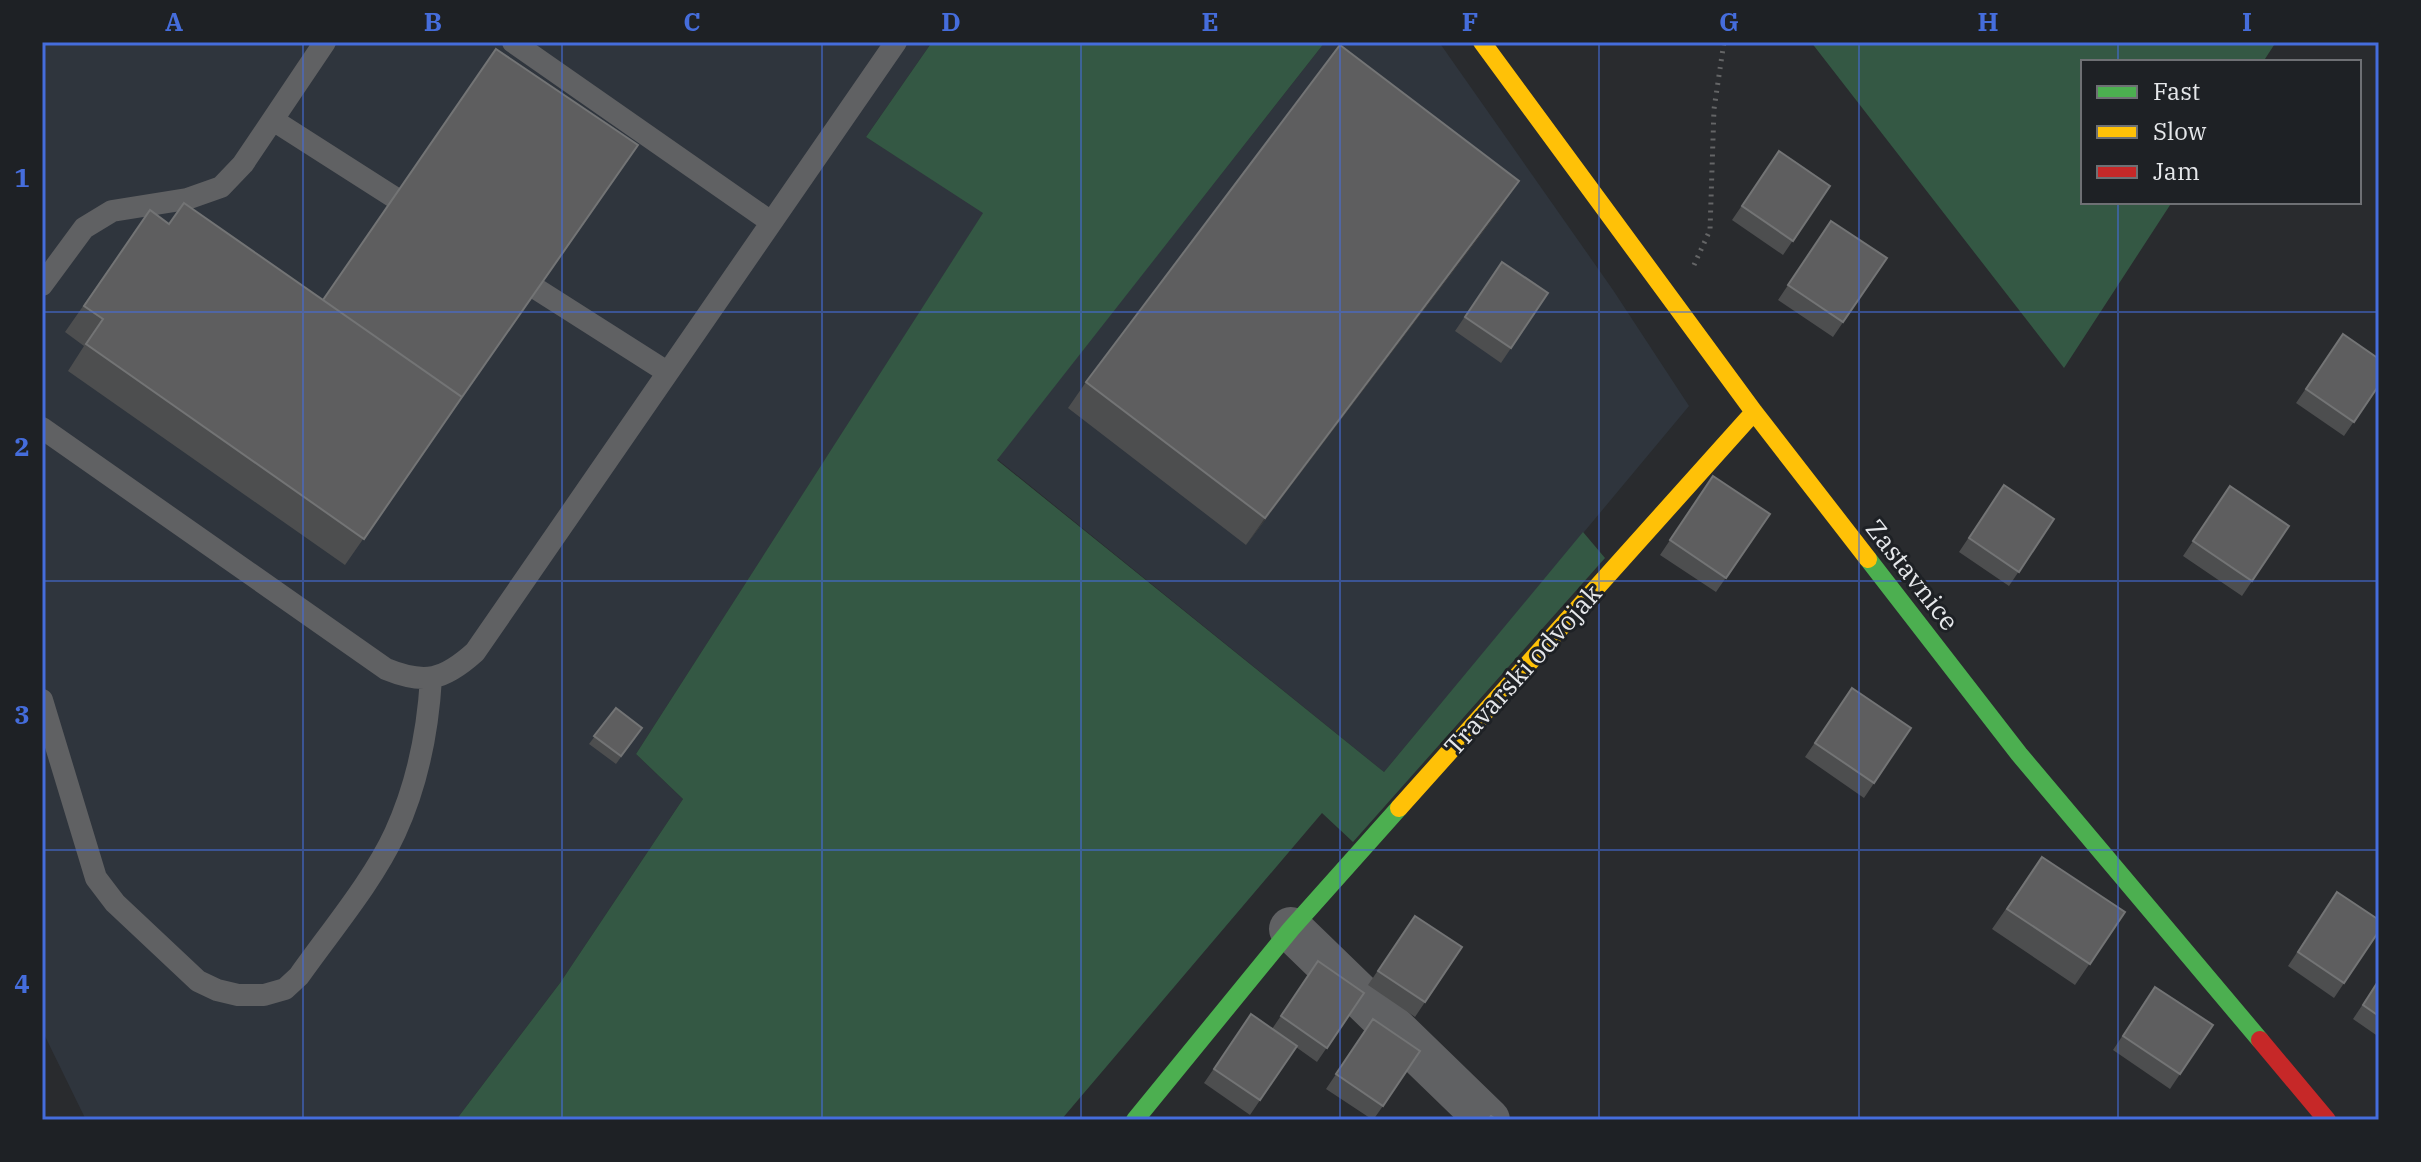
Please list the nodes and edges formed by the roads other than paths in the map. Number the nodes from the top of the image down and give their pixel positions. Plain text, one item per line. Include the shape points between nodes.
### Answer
1 (325, 42) edge
2 (513, 42) edge
3 (1482, 42) edge
4 (885, 46) edge
5 (273, 120) junction
6 (431, 221) edge
7 (771, 222) junction
8 (496, 263) edge
9 (42, 285) edge
10 (667, 372) junction
11 (1754, 412) junction
12 (42, 428) edge
13 (431, 678) junction
14 (42, 700) edge
15 (1291, 929) junction
16 (1135, 1120) edge
17 (1488, 1120) edge
18 (2327, 1120) edge

1 - 5 lane
2 - 7 lane
3 - 11 street, Zastavnice
4 - 7 lane
5 - 6 lane
5 - 9 lane via 221,187 187,199 112,211 84,228
7 - 10 lane
8 - 10 lane
10 - 13 lane via 475,652 454,671
11 - 15 street, Travarski odvojak
11 - 18 street, Zastavnice via 2019,754
12 - 13 lane via 386,669 407,678
13 - 14 lane via 422,746 395,835 299,976 285,989 264,995 238,995 198,981 115,903 96,878
15 - 16 street, Travarski odvojak
15 - 17 street

